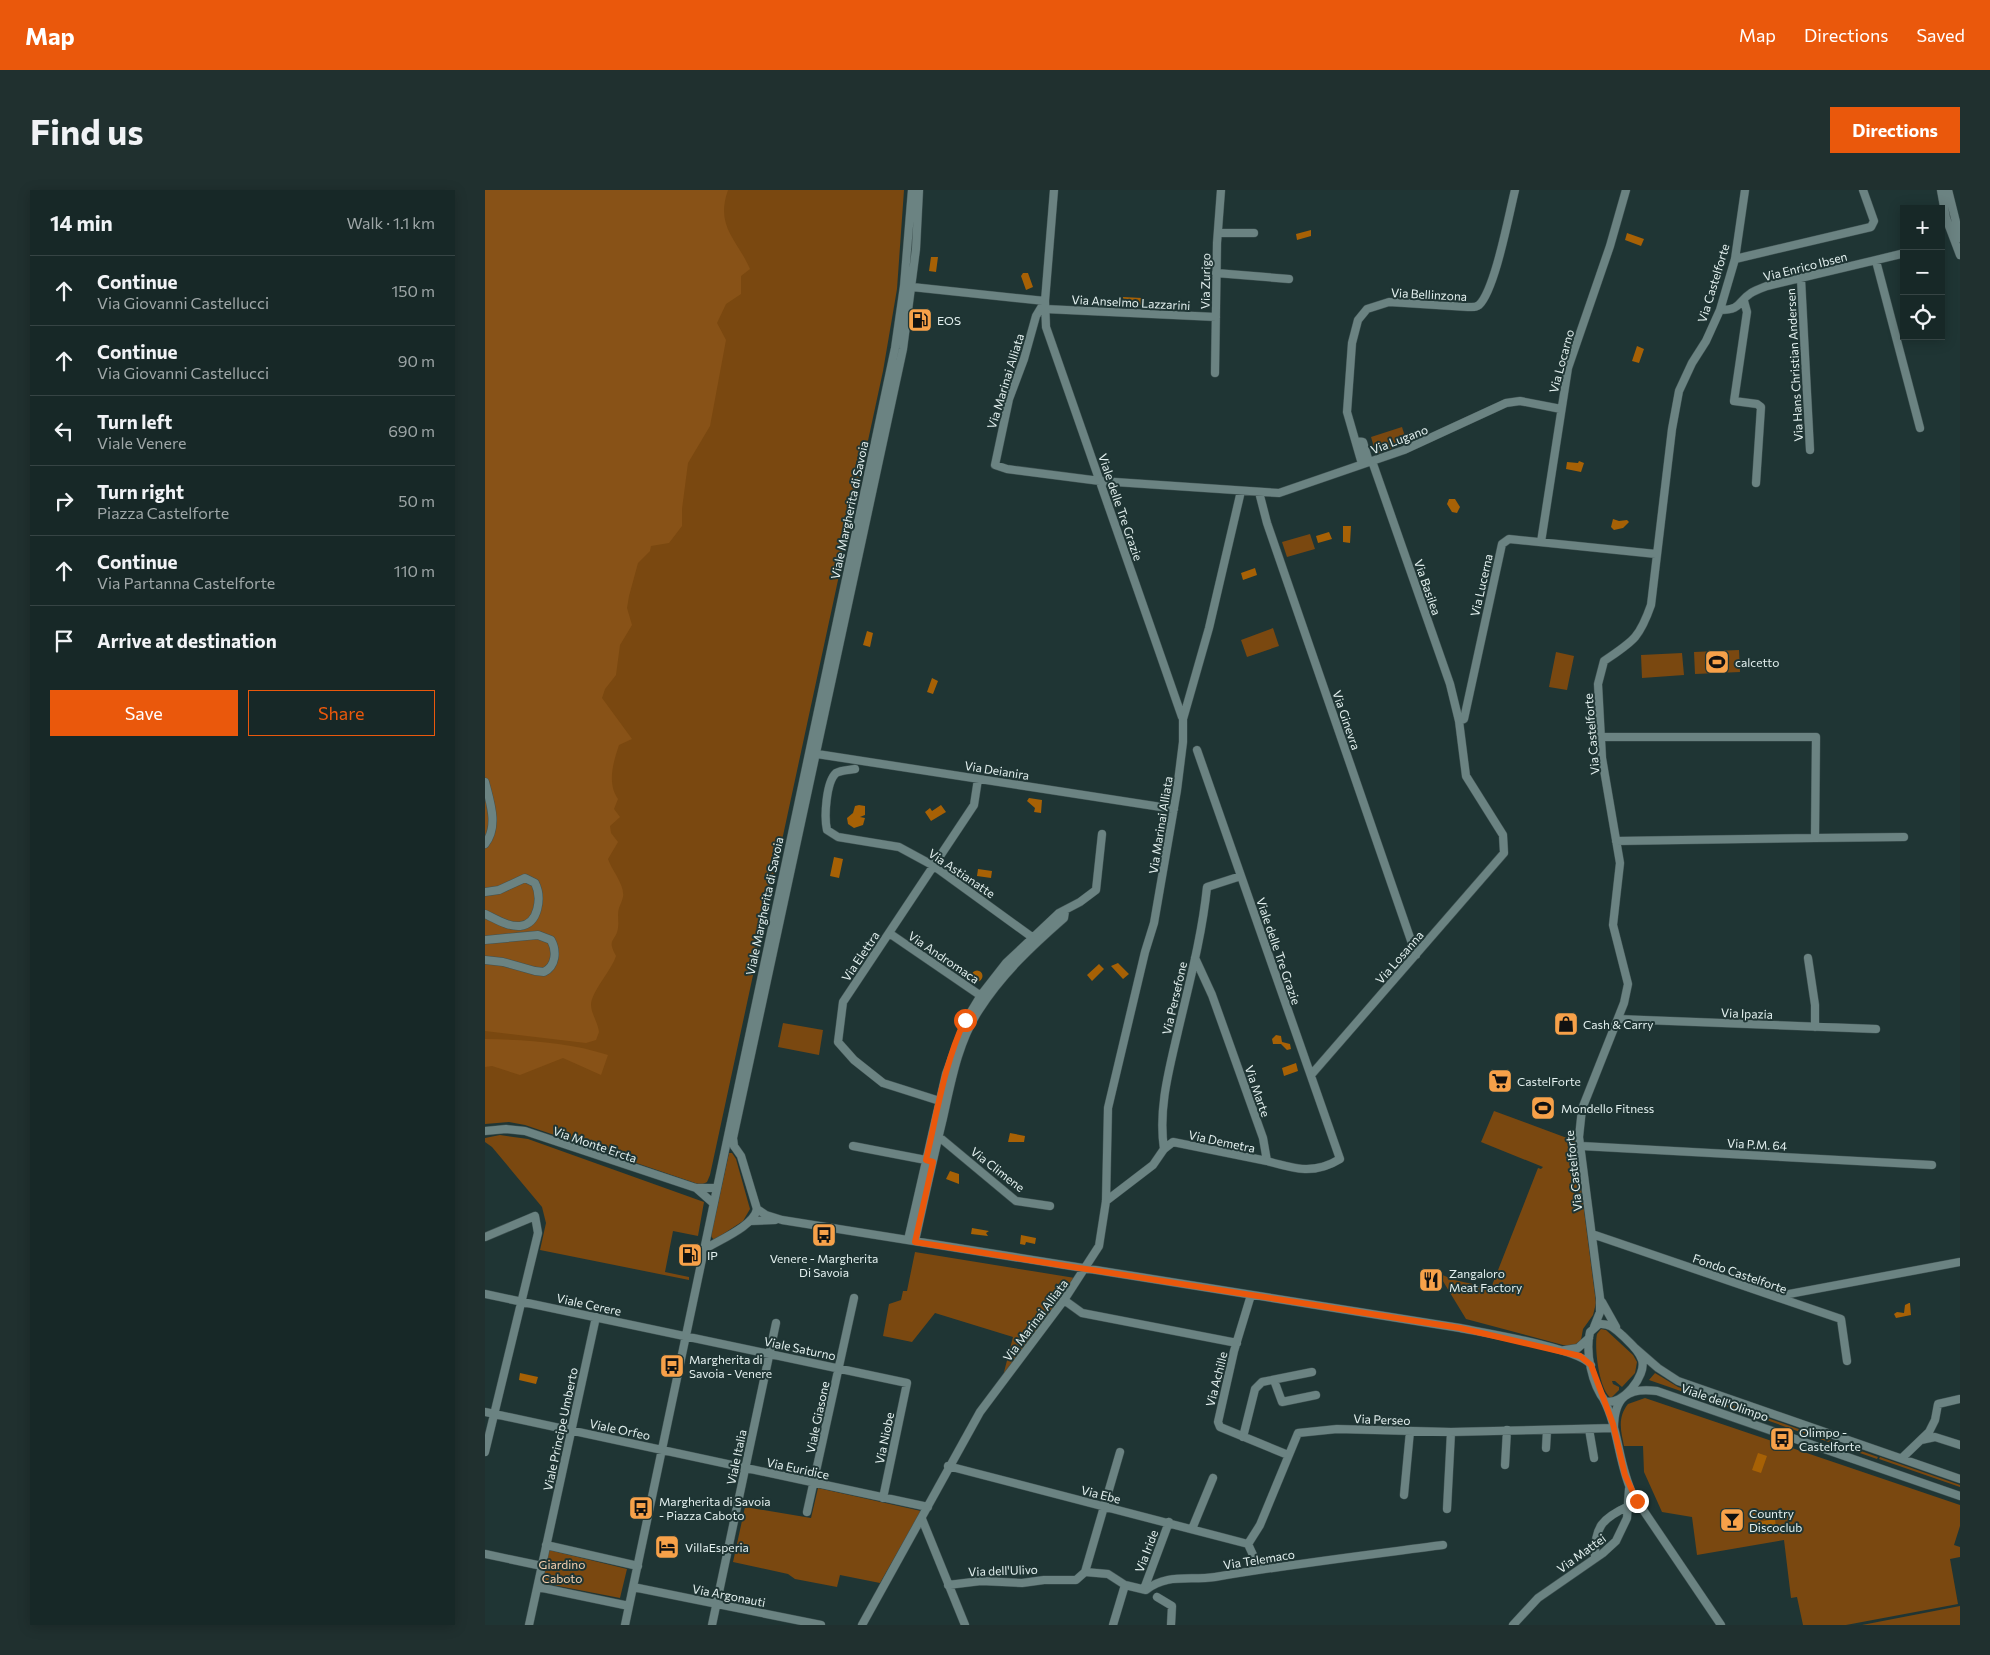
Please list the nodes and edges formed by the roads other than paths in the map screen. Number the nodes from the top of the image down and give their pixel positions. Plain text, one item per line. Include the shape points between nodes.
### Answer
1 (911, 190) edge
2 (919, 190) edge
3 (1054, 190) edge
4 (1221, 190) edge
5 (1515, 190) edge
6 (1625, 190) edge
7 (1745, 190) edge
8 (1863, 190) edge
9 (1941, 190) edge
10 (1948, 190) edge
11 (1218, 233) junction
12 (1254, 233) dead end
13 (1960, 238) edge
14 (1900, 254) edge
15 (1960, 255) edge
16 (1735, 259) junction
17 (1876, 260) junction
18 (1216, 273) junction
19 (1801, 279) junction
20 (1289, 280) dead end
21 (912, 287) junction
22 (1744, 301) junction
23 (1045, 305) junction
24 (1720, 310) junction
25 (1215, 317) junction
26 (1215, 373) dead end
27 (1561, 409) junction
28 (1921, 428) dead end
29 (1810, 450) dead end
30 (1368, 463) junction
31 (1100, 481) junction
32 (1756, 483) dead end
33 (1241, 491) junction
34 (1259, 492) junction
35 (1541, 542) junction
36 (1656, 554) junction
37 (1183, 719) junction
38 (1459, 722) junction
39 (1601, 737) junction
40 (1197, 750) dead end
41 (817, 754) junction
42 (855, 769) dead end
43 (978, 779) junction
44 (485, 782) edge
45 (1174, 809) junction
46 (1102, 834) dead end
47 (1904, 837) dead end
48 (1815, 838) junction
49 (1616, 841) junction
50 (485, 844) edge
51 (1504, 853) joint
52 (934, 866) junction
53 (1241, 876) junction
54 (485, 892) edge
55 (485, 914) edge
56 (889, 933) junction
57 (1035, 939) junction
58 (485, 940) edge
59 (1416, 955) junction
60 (1195, 958) junction
61 (1808, 958) dead end
62 (485, 960) edge
63 (983, 997) junction
64 (1618, 1019) junction
65 (1815, 1027) junction
66 (1876, 1029) dead end
67 (1311, 1075) junction
68 (943, 1102) junction
69 (485, 1131) edge
70 (939, 1136) junction
71 (734, 1146) junction
72 (853, 1146) dead end
73 (1581, 1146) junction
74 (1164, 1149) junction
75 (725, 1150) junction
76 (929, 1161) junction
77 (1267, 1162) junction
78 (1933, 1165) dead end
79 (696, 1188) junction
80 (717, 1188) junction
81 (1105, 1201) junction
82 (713, 1204) junction
83 (1050, 1206) dead end
84 (757, 1209) junction
85 (782, 1220) junction
86 (751, 1221) junction
87 (1591, 1234) junction
88 (485, 1237) edge
89 (912, 1241) junction
90 (709, 1243) junction
91 (1960, 1262) edge
92 (1085, 1269) junction
93 (485, 1294) edge
94 (1251, 1295) junction
95 (1776, 1297) junction
96 (854, 1298) dead end
97 (1600, 1298) junction
98 (1064, 1300) junction
99 (522, 1301) junction
100 (596, 1317) junction
101 (776, 1323) dead end
102 (1594, 1327) junction
103 (1621, 1334) junction
104 (687, 1337) junction
105 (1589, 1338) junction
106 (1237, 1343) junction
107 (1635, 1348) junction
108 (1555, 1349) junction
109 (770, 1353) junction
110 (1847, 1360) dead end
111 (1591, 1365) junction
112 (839, 1368) junction
113 (1312, 1372) dead end
114 (1275, 1380) junction
115 (907, 1383) joint
116 (1317, 1395) dead end
117 (1623, 1397) junction
118 (1603, 1398) junction
119 (1960, 1399) edge
120 (485, 1412) edge
121 (495, 1414) junction
122 (1614, 1428) junction
123 (1589, 1429) junction
124 (571, 1430) junction
125 (1507, 1430) junction
126 (1547, 1430) junction
127 (1410, 1431) junction
128 (1451, 1432) junction
129 (1243, 1437) junction
130 (1921, 1440) junction
131 (1960, 1445) edge
132 (1546, 1448) dead end
133 (663, 1449) junction
134 (485, 1452) edge
135 (1120, 1452) dead end
136 (1288, 1455) junction
137 (1594, 1458) dead end
138 (1902, 1458) junction
139 (1505, 1465) dead end
140 (948, 1466) junction
141 (745, 1468) junction
142 (1213, 1478) dead end
143 (1960, 1479) edge
144 (814, 1483) junction
145 (1627, 1483) junction
146 (1404, 1495) dead end
147 (1960, 1496) edge
148 (883, 1498) junction
149 (1103, 1506) junction
150 (1629, 1506) junction
151 (928, 1507) junction
152 (1447, 1509) dead end
153 (807, 1512) dead end
154 (922, 1519) junction
155 (1169, 1522) junction
156 (1192, 1529) junction
157 (1247, 1544) junction
158 (546, 1545) junction
159 (1443, 1545) dead end
160 (485, 1554) edge
161 (1595, 1558) junction
162 (542, 1566) junction
163 (638, 1566) junction
164 (1259, 1568) junction
165 (1085, 1572) junction
166 (948, 1584) junction
167 (1125, 1585) junction
168 (538, 1587) junction
169 (633, 1587) junction
170 (1145, 1589) junction
171 (717, 1604) junction
172 (629, 1606) junction
173 (782, 1621) edge
174 (529, 1625) edge
175 (625, 1625) edge
176 (712, 1625) edge
177 (821, 1625) edge
178 (862, 1625) edge
179 (965, 1625) edge
180 (1113, 1625) edge
181 (1171, 1625) edge
182 (1513, 1625) edge
183 (1721, 1625) edge

1 - 75 street, Viale Margherita di Savoia via 904,286 895,348
2 - 21 street, Viale Margherita di Savoia
3 - 23 street, Via Marinai Alliata
4 - 11 street, Via Zurigo
5 - 30 street, Via Bellinzona via 1492,276 1480,304 1475,307 1389,302 1367,309 1358,320 1352,343 1347,412 1352,433 1356,442 1363,442
6 - 27 street, Via Locarno via 1610,246 1568,368
7 - 16 street, Via Castelforte
8 - 16 street via 1874,221 1871,227
9 - 15 street via 1948,224
10 - 13 street
11 - 12 street
11 - 18 street, Via Zurigo
14 - 17 street, Via Enrico Ibsen
16 - 24 street, Via Castelforte
17 - 19 street, Via Enrico Ibsen
17 - 28 street
18 - 20 street
18 - 25 street, Via Zurigo
19 - 22 street, Via Enrico Ibsen via 1767,286 1750,294
19 - 29 street, Via Hans Christian Andersen
21 - 23 street, Via Anselmo Lazzarini
21 - 41 street, Viale Margherita di Savoia via 903,349
22 - 24 street, Via Enrico Ibsen via 1730,310
22 - 32 street via 1747,312 1734,401 1761,407
23 - 25 street, Via Anselmo Lazzarini
23 - 31 street, Viale delle Tre Grazie via 1050,343
23 - 31 street, Via Marinai Alliata via 1036,316 1009,399 995,465
24 - 36 street, Via Castelforte via 1679,391
25 - 26 street, Via Zurigo
27 - 30 street, Via Lugano via 1520,401 1506,403 1442,434
27 - 35 street, Via Locarno
30 - 34 street, Via Lugano via 1279,493
30 - 38 street, Via Basilea via 1450,684
31 - 33 street, Via Marinai Alliata
31 - 37 street, Viale delle Tre Grazie
33 - 34 street, Via Lugano
33 - 37 street, Via Marinai Alliata via 1209,628
34 - 59 street, Via Ginevra
35 - 36 street, Via Lucerna
35 - 38 street, Via Lucerna via 1509,539 1502,544 1463,719
36 - 39 street, Via Castelforte via 1651,606 1642,629 1630,645 1604,661 1600,672
37 - 45 street, Via Marinai Alliata
38 - 51 street, Via Basilea via 1466,776 1503,835
39 - 48 street via 1816,737
39 - 49 street, Via Castelforte
40 - 53 street, Viale delle Tre Grazie
41 - 43 street, Via Deianira
41 - 71 street, Viale Margherita di Savoia via 735,1128
42 - 52 street, Via Astianatte via 838,771 832,778 825,820 827,830 839,836 899,847
43 - 45 street, Via Deianira
43 - 52 street, Via Elettra via 974,805
44 - 50 street via 493,820
45 - 81 street, Via Marinai Alliata via 1154,923 1109,1108
46 - 57 street via 1096,890 1065,911 1064,918
47 - 48 street
48 - 49 street
49 - 64 street, Via Castelforte via 1620,863 1613,925 1628,984
51 - 59 street, Via Losanna
52 - 56 street, Via Elettra
52 - 57 street, Via Astianatte
53 - 60 street, Via Persefone via 1207,888
53 - 67 street, Viale delle Tre Grazie
54 - 55 street via 499,890 525,878 535,883 539,897 533,918 521,926
56 - 63 street, Via Andromaca
56 - 68 street, Via Elettra via 843,1002 838,1042 854,1060 883,1083
57 - 63 street
58 - 62 street via 542,936 551,940 555,951 551,967 544,972
59 - 67 street, Via Losanna
60 - 74 street, Via Persefone via 1165,1086 1161,1131
60 - 77 street, Via Marte via 1212,995 1263,1138
61 - 65 street
63 - 68 street via 956,1042
64 - 65 street, Via Ipazia
64 - 73 street, Via Castelforte via 1582,1109
65 - 66 street, Via Ipazia
67 - 77 street, Viale delle Tre Grazie via 1339,1159 1324,1169 1295,1169
68 - 70 street
68 - 76 street
69 - 79 street, Via Monte Ercta via 525,1131
70 - 76 street
70 - 83 street, Via Climene via 1016,1201
71 - 75 street
71 - 84 street via 741,1156
72 - 76 street
73 - 78 street, Via P.M. 64
73 - 87 street, Via Castelforte
74 - 77 street, Via Demetra via 1173,1142
74 - 81 street via 1153,1165
75 - 80 street, Viale Margherita di Savoia
76 - 89 street
79 - 80 street
79 - 82 street
80 - 82 street, Viale Margherita di Savoia
81 - 92 street, Via Marinai Alliata via 1099,1246
82 - 90 street, Viale Margherita di Savoia
84 - 85 street
84 - 86 street
85 - 86 street
85 - 89 street
86 - 90 street
87 - 95 street, Fondo Castelforte
87 - 97 street, Via Castelforte
88 - 99 street via 535,1216 538,1233
89 - 92 street
90 - 104 street, Viale Margherita di Savoia via 705,1249
91 - 95 street
92 - 94 street
92 - 98 street, Via Marinai Alliata
93 - 99 street, Viale Cerere
94 - 106 street, Via Achille
94 - 108 street via 1460,1328
95 - 110 street, Fondo Castelforte via 1841,1319
96 - 112 street, Viale Giasone
97 - 102 street, Via Castelforte via 1600,1312
97 - 103 street, Via Castelforte
98 - 106 street via 1082,1313
98 - 140 street, Via Marinai Alliata via 980,1412
99 - 100 street, Viale Cerere
99 - 121 street
100 - 104 street, Viale Cerere
100 - 124 street, Viale Principe Umberto
101 - 109 street, Viale Italia
102 - 103 street via 1608,1324
102 - 105 street, Via Castelforte
103 - 107 street, Viale dell'Olimpo
104 - 109 street, Viale Saturno
104 - 133 street, Viale Margherita di Savoia
105 - 108 street via 1578,1348
105 - 111 street
106 - 129 street, Via Achille via 1218,1422 1220,1427
107 - 117 street via 1643,1368
107 - 138 street, Viale dell'Olimpo via 1678,1381
108 - 111 street via 1584,1358
109 - 112 street, Viale Saturno
109 - 141 street, Viale Italia
111 - 118 street
112 - 115 street, Viale Saturno
112 - 144 street, Viale Giasone
113 - 114 street
114 - 116 street via 1282,1402
114 - 129 street via 1262,1382 1255,1388
115 - 148 street, Via Niobe
117 - 118 street, Viale dell'Olimpo via 1611,1402
117 - 122 street via 1616,1412
117 - 147 street, Viale dell'Olimpo via 1638,1390 1666,1394
118 - 122 street
119 - 130 street via 1938,1404 1935,1420
120 - 121 street, Viale Orfeo
121 - 124 street, Viale Orfeo
121 - 134 street
122 - 123 street, Via Perseo
122 - 145 street
123 - 126 street, Via Perseo
123 - 137 street
124 - 133 street, Viale Orfeo
124 - 158 street, Viale Principe Umberto
125 - 126 street, Via Perseo
125 - 128 street, Via Perseo
125 - 139 street
126 - 132 street
127 - 128 street, Via Perseo
127 - 136 street, Via Perseo via 1337,1429 1298,1433
127 - 146 street
128 - 152 street
129 - 136 street, Via Achille
130 - 131 street via 1935,1437
130 - 138 street
133 - 141 street, Via Euridice
133 - 163 street, Viale Margherita di Savoia
135 - 149 street
136 - 157 street, Via Perseo via 1260,1525
138 - 143 street, Viale dell'Olimpo
140 - 149 street, Via Ebe
140 - 151 street, Via Marinai Alliata
141 - 144 street, Via Euridice
141 - 171 street, Viale Italia
142 - 156 street
144 - 148 street, Via Euridice
144 - 153 street, Viale Giasone
145 - 150 street, Via Mattei
145 - 183 street
148 - 151 street, Via Euridice
149 - 155 street, Via Ebe
149 - 165 street
150 - 161 street, Via Mattei via 1625,1526 1616,1541
150 - 161 street via 1608,1516 1600,1526 1594,1548
151 - 154 street, Via Marinai Alliata
154 - 166 street
154 - 178 street, Via Marinai Alliata
155 - 156 street, Via Ebe
155 - 170 street, Via Iride
156 - 157 street, Via Ebe
157 - 164 street
158 - 162 street, Viale Principe Umberto
158 - 163 street
159 - 164 street, Via Telemaco
160 - 162 street
161 - 182 street, Via Mattei via 1538,1598
162 - 168 street, Viale Principe Umberto
163 - 169 street, Viale Margherita di Savoia
164 - 170 street, Via Telemaco via 1213,1577 1157,1581
165 - 166 street, Via dell'Ulivo via 1076,1580
165 - 167 street via 1107,1574
166 - 179 street
167 - 170 street
167 - 180 street
168 - 172 street
168 - 174 street
169 - 171 street, Via Argonauti
169 - 172 street, Viale Margherita di Savoia
170 - 181 street via 1172,1606
171 - 173 street, Via Argonauti
171 - 176 street, Viale Italia
172 - 175 street, Viale Margherita di Savoia
173 - 177 street, Via Argonauti

